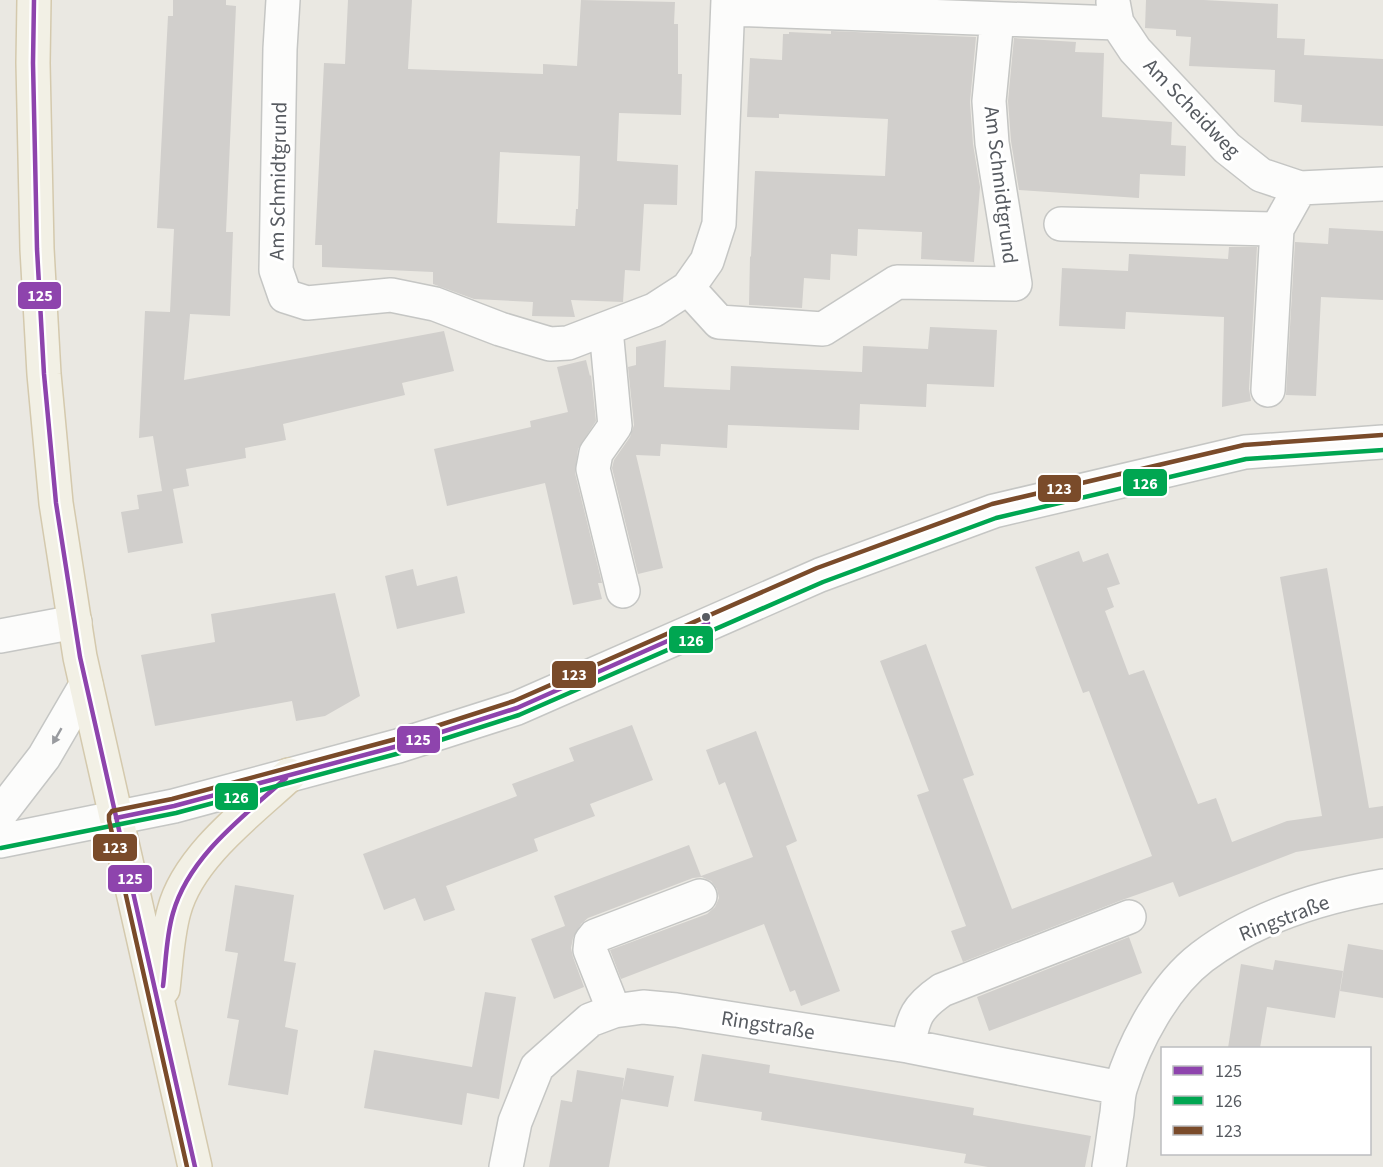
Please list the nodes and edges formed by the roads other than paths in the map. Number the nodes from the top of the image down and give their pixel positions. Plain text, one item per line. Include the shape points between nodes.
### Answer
1 (34, 0) edge
2 (283, 0) edge
3 (728, 4) edge
4 (1115, 11) edge
5 (997, 19) junction
6 (1383, 184) edge
7 (1300, 188) junction
8 (1061, 224) dead end
9 (1277, 230) junction
10 (688, 288) junction
11 (606, 329) junction
12 (1268, 390) dead end
13 (1383, 442) edge
14 (622, 591) dead end
15 (75, 622) junction
16 (0, 636) edge
17 (86, 685) junction
18 (289, 775) junction
19 (0, 814) edge
20 (116, 818) junction
21 (0, 841) edge
22 (1383, 886) edge
23 (700, 896) dead end
24 (1130, 917) dead end
25 (160, 1009) junction
26 (614, 1011) junction
27 (908, 1046) junction
28 (1120, 1088) junction
29 (195, 1167) edge
30 (506, 1167) edge
31 (1109, 1167) edge

1 - 15 main road via 44,374 56,503
2 - 11 street, Am Schmidtgrund via 276,270 285,296 307,303 391,295 435,303 550,344 568,343
3 - 5 street, Am Schmidtgrund
3 - 10 street, Am Schmidtgrund via 719,224 707,261
4 - 5 street, Am Schmidtgrund
4 - 7 street, Am Scheidweg via 1135,50 1227,148 1261,175
5 - 10 street, Am Schmidtgrund via 989,101 1015,284 897,282 823,328 718,321
6 - 7 street, Am Scheidweg
7 - 9 street
8 - 9 street
9 - 12 street
10 - 11 street, Am Schmidtgrund via 654,310
11 - 14 street via 615,426 596,453 593,469
13 - 18 street via 1245,452 994,511 820,575 517,708
15 - 16 street
15 - 17 main road
17 -> 19 street via 44,757
17 - 20 main road
18 - 20 street
18 - 25 main road via 218,842 183,887 173,912
20 - 21 street
20 - 25 main road
22 - 28 street, Ringstraße via 1274,917 1228,939 1201,958 1158,1008 1138,1042
23 - 26 street via 595,936 591,941 590,950
24 - 27 street via 942,990 925,1002 914,1019
25 - 29 main road
26 - 27 street, Ringstraße via 643,1007 676,1010
26 - 30 street, Ringstraße via 590,1020 537,1067 515,1122
27 - 28 street, Ringstraße
28 - 31 street, Ringstraße

